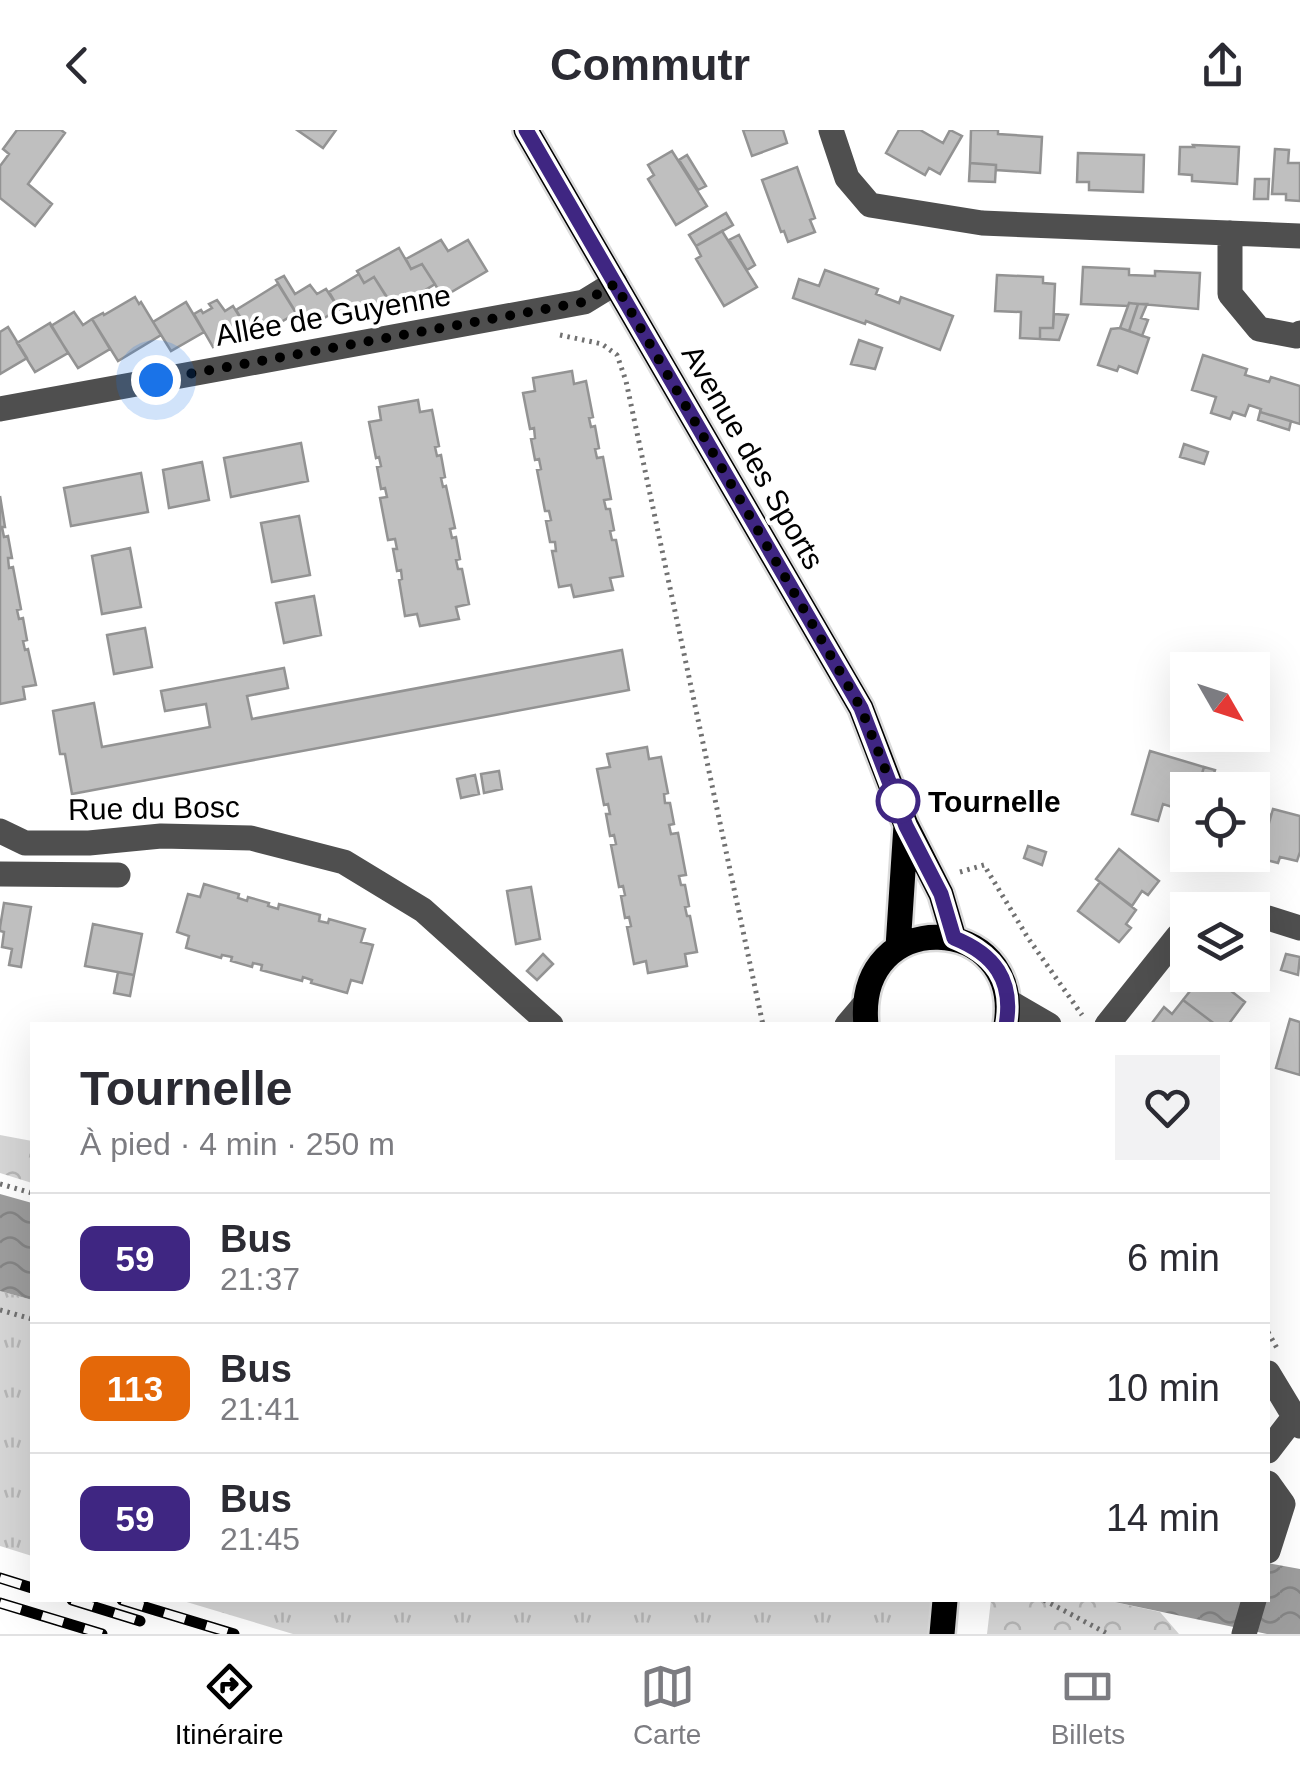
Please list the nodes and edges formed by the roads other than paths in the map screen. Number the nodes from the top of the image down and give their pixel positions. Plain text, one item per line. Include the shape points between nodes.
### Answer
1 (526, 130) edge
2 (831, 130) edge
3 (1230, 233) junction
4 (1300, 236) edge
5 (615, 284) junction
6 (1300, 333) edge
7 (0, 409) edge
8 (906, 826) junction
9 (0, 831) edge
10 (0, 874) edge
11 (118, 874) dead end
12 (1270, 919) edge
13 (1300, 928) edge
14 (954, 938) junction
15 (898, 946) junction
16 (1170, 946) edge
17 (1008, 1014) edge
18 (864, 1015) edge
19 (548, 1022) edge
20 (1037, 1022) edge
21 (1109, 1022) edge
22 (1270, 1375) edge
23 (1297, 1421) edge
24 (1270, 1449) edge
25 (1281, 1506) edge
26 (1270, 1545) edge
27 (945, 1602) edge
28 (1253, 1602) edge
29 (942, 1632) edge
30 (1244, 1634) edge

1 - 5 main road, Avenue des Sports
2 - 3 street via 847,178 870,205 982,223
3 - 4 street
3 - 6 street via 1230,294 1260,329
5 - 7 street, Allée de Guyenne via 584,302
5 - 8 main road, Avenue des Sports via 861,708
8 - 14 main road, Avenue des Sports
8 - 15 main road, Avenue des Sports
9 - 19 street, Rue du Bosc via 25,842 251,838 344,862 423,910
10 - 11 street
12 - 13 street
14 - 15 main road via 916,938
14 - 17 main road via 992,961 1004,980
15 - 18 main road via 868,982
16 - 21 street
17 - 20 street
22 - 23 street
23 - 24 street
25 - 26 street
27 - 29 main road
28 - 30 street

